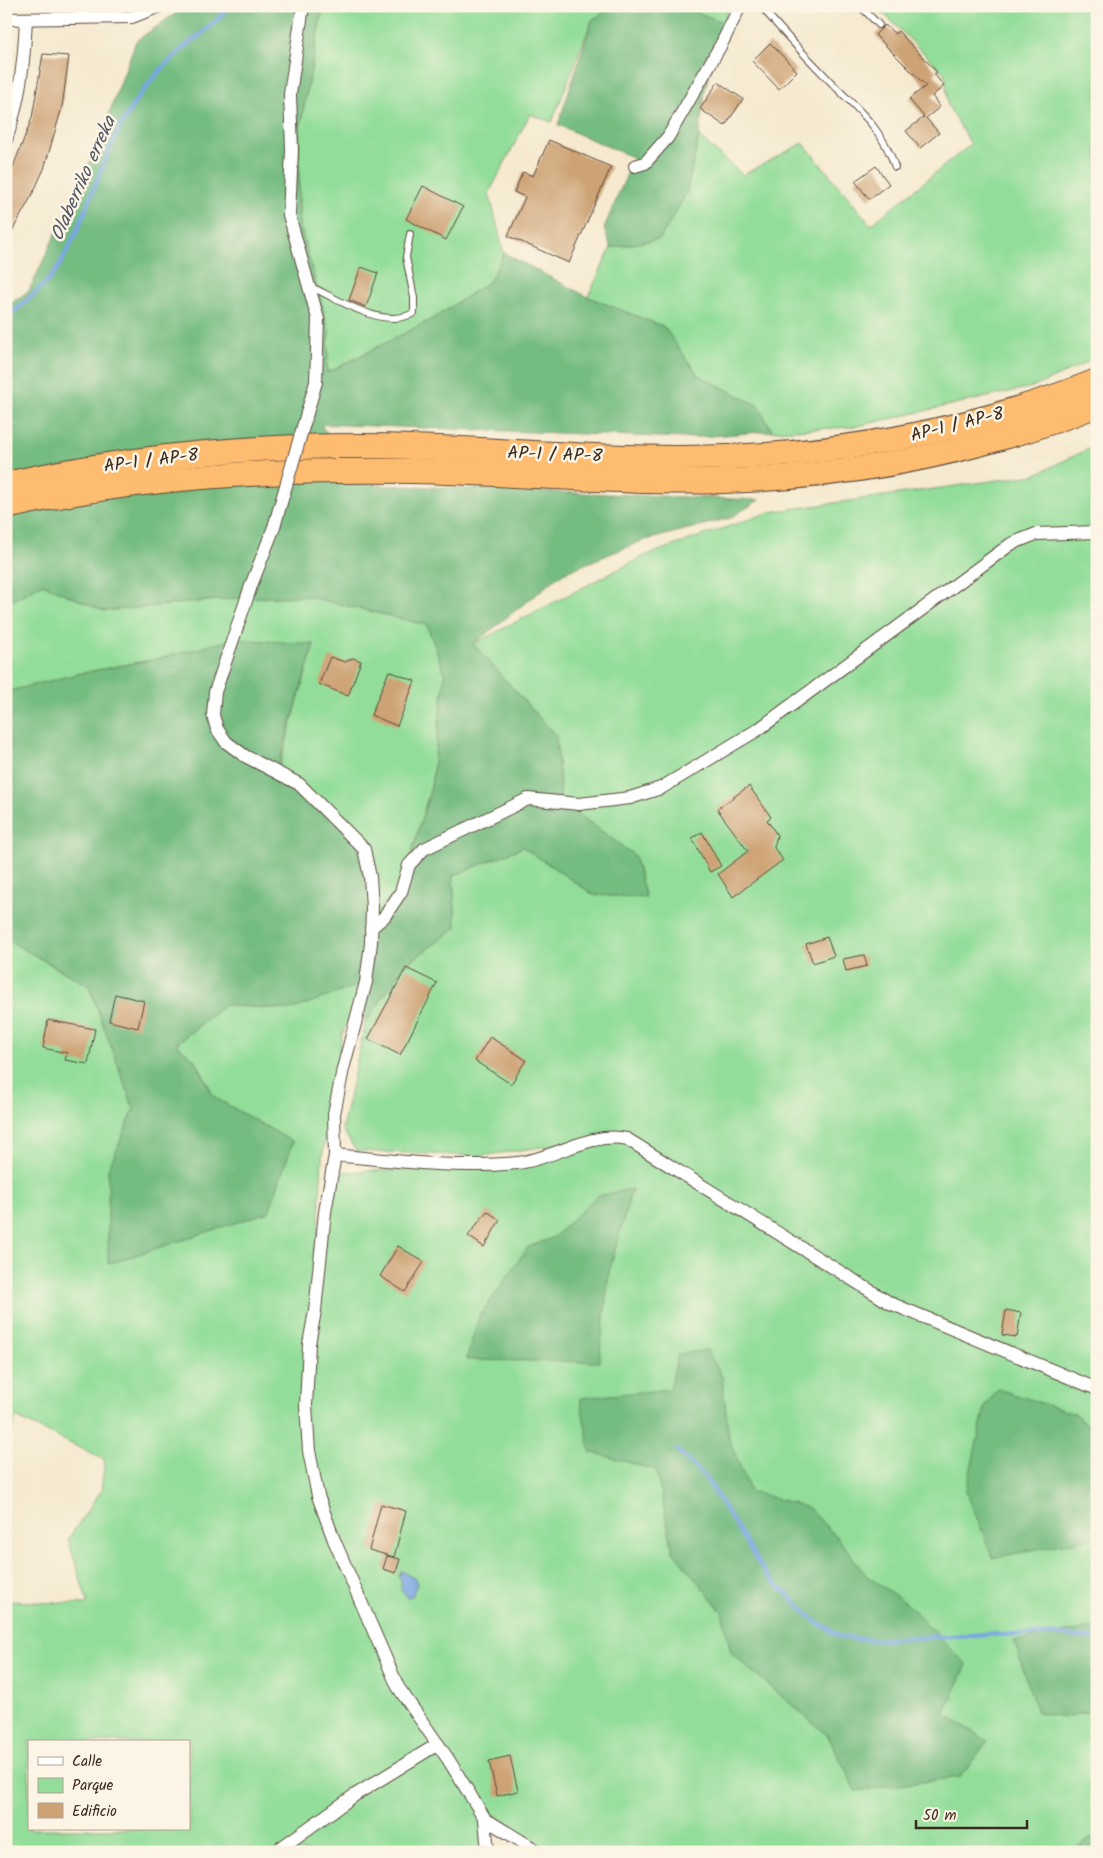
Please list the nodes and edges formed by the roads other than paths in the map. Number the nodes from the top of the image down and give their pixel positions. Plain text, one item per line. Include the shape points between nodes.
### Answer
1 (160, 6) edge
2 (302, 6) edge
3 (740, 6) edge
4 (761, 6) edge
5 (860, 6) edge
6 (6, 19) edge
7 (26, 19) junction
8 (879, 25) dead end
9 (6, 140) edge
10 (635, 166) dead end
11 (895, 167) dead end
12 (410, 234) dead end
13 (308, 285) junction
14 (1097, 381) edge
15 (1097, 405) edge
16 (6, 484) edge
17 (6, 507) edge
18 (1097, 532) edge
19 (371, 928) junction
20 (335, 1156) junction
21 (1097, 1389) edge
22 (438, 1744) junction
23 (485, 1819) junction
24 (275, 1852) edge
25 (488, 1852) edge
26 (539, 1852) edge

1 - 7 street via 132,17
2 - 13 street via 290,94 289,215
3 - 10 street via 668,137 645,163
4 - 11 lane via 872,123 889,150
5 - 8 lane
6 - 7 street
7 - 9 street via 17,108
12 - 13 lane via 406,257 414,312 402,319 374,315
13 - 19 street, bridge via 318,319 316,382 274,527 215,692 213,715 226,742 245,756 299,784 364,849 370,877
14 - 16 highway, AP-1 / AP-8 via 973,422 874,443 774,455 672,458 416,447 302,447 133,461
15 - 17 highway, AP-1 / AP-8 via 979,444 878,466 809,475 680,481 416,471 304,471 155,482
18 - 19 street via 1036,534 1011,544 758,730 662,788 630,798 579,804 528,799 424,849 409,865 401,892 384,917
19 - 20 street via 366,982 334,1114
20 - 21 street via 430,1164 519,1163 611,1136 627,1139 890,1303
20 - 22 street via 309,1344 306,1406 309,1451 318,1496 334,1540 398,1687
22 - 23 street
22 - 24 street via 355,1794
23 - 25 street
23 - 26 street

